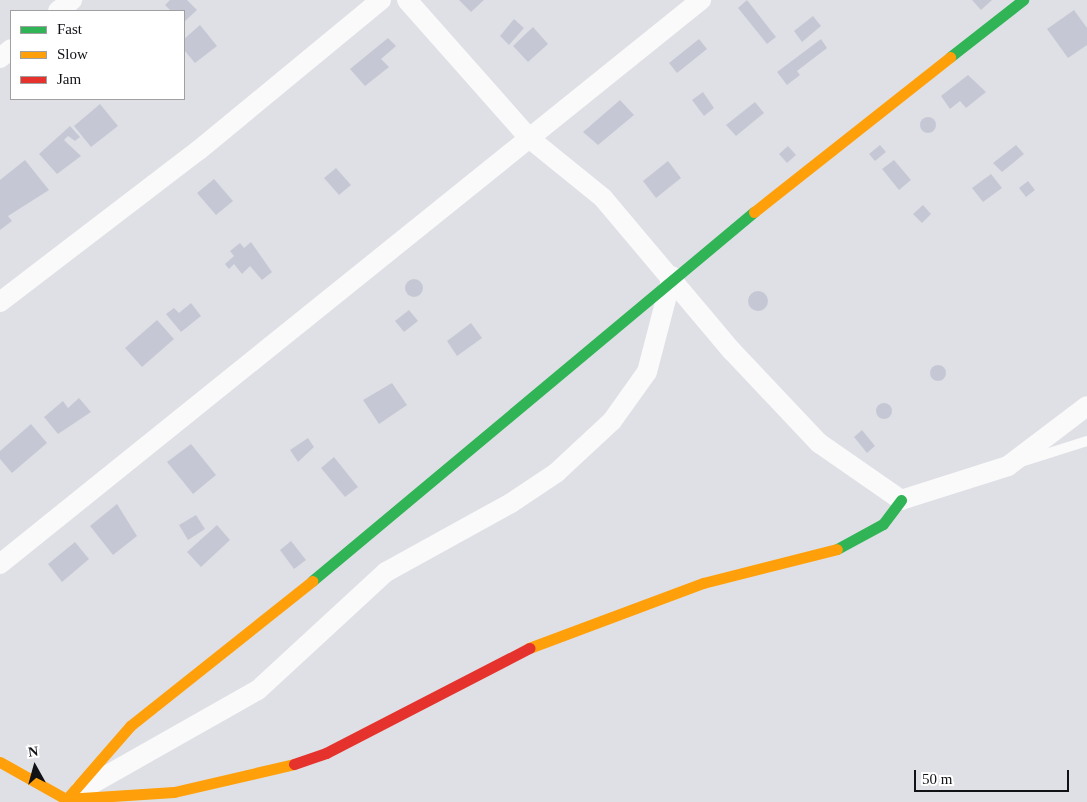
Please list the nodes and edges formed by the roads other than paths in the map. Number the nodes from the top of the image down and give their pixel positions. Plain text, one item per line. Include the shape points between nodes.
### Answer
1 (72, 0) edge
2 (381, 0) edge
3 (407, 0) edge
4 (701, 0) edge
5 (1023, 0) edge
6 (59, 10) edge
7 (10, 50) edge
8 (0, 58) edge
9 (529, 138) junction
10 (672, 276) junction
11 (0, 302) edge
12 (1087, 406) edge
13 (1087, 441) edge
14 (1008, 466) junction
15 (901, 500) junction
16 (0, 564) edge
17 (0, 762) edge
18 (65, 800) edge

1 - 6 street
2 - 11 street via 199,150
3 - 9 street
4 - 9 street
5 - 10 street
7 - 8 street
9 - 10 street via 603,198
9 - 16 street
10 - 15 street via 732,351 819,443
10 - 18 street via 305,588 130,726
10 - 18 street via 647,372 612,421 556,473 511,503 386,572 258,690
12 - 14 street
13 - 14 lane
14 - 15 street
15 - 18 street via 883,524 855,542 809,559 703,583 532,647 326,754 270,774 174,792
17 - 18 street

